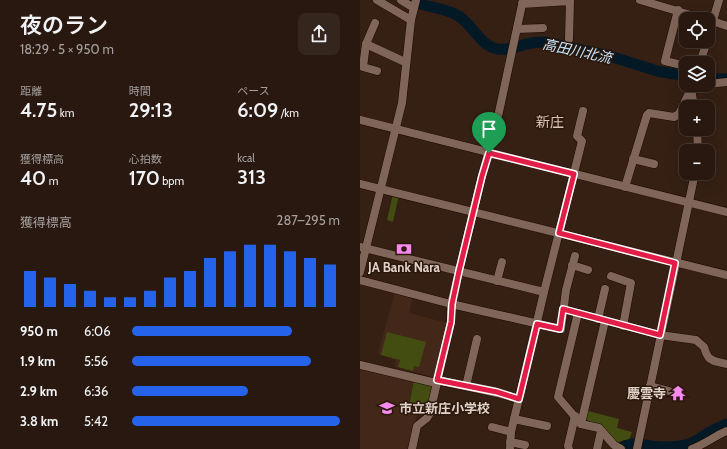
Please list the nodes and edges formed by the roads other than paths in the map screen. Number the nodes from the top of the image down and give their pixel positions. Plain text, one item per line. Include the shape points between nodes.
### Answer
1 (377, 0) edge
2 (401, 0) edge
3 (640, 0) edge
4 (718, 0) edge
5 (523, 2) edge
6 (415, 3) edge
7 (678, 10) junction
8 (684, 12) edge
9 (713, 12) edge
10 (411, 20) junction
11 (715, 22) edge
12 (375, 23) dead end
13 (727, 26) edge
14 (543, 28) dead end
15 (517, 29) junction
16 (569, 39) dead end
17 (366, 44) junction
18 (405, 62) junction
19 (679, 64) edge
20 (362, 67) edge
21 (377, 71) dead end
22 (727, 82) edge
23 (715, 83) edge
24 (690, 92) edge
25 (583, 112) dead end
26 (674, 117) junction
27 (679, 118) edge
28 (360, 120) edge
29 (395, 129) junction
30 (489, 153) junction
31 (633, 159) junction
32 (654, 164) dead end
33 (574, 174) junction
34 (693, 180) edge
35 (360, 184) edge
36 (625, 187) junction
37 (380, 189) junction
38 (688, 203) junction
39 (473, 212) junction
40 (727, 212) edge
41 (559, 233) junction
42 (363, 247) edge
43 (575, 256) dead end
44 (502, 262) dead end
45 (675, 263) junction
46 (572, 265) junction
47 (588, 270) dead end
48 (459, 271) junction
49 (360, 272) edge
50 (727, 275) edge
51 (611, 276) dead end
52 (360, 280) edge
53 (497, 281) junction
54 (605, 289) dead end
55 (544, 292) junction
56 (452, 304) junction
57 (563, 309) junction
58 (578, 313) junction
59 (602, 320) junction
60 (537, 324) junction
61 (623, 326) junction
62 (660, 335) junction
63 (477, 339) dead end
64 (727, 364) edge
65 (360, 365) edge
66 (436, 381) junction
67 (466, 386) junction
68 (650, 386) junction
69 (670, 391) dead end
70 (519, 399) junction
71 (575, 416) junction
72 (514, 419) junction
73 (582, 424) junction
74 (547, 426) dead end
75 (492, 427) dead end
76 (601, 431) junction
77 (727, 431) edge
78 (511, 432) junction
79 (510, 445) edge
80 (525, 445) dead end
81 (637, 446) edge
82 (618, 447) edge
83 (412, 449) edge
84 (569, 449) edge
85 (597, 449) edge
86 (692, 449) edge

1 - 10 street
2 - 6 street
3 - 7 street
4 - 9 street
5 - 15 street
5 - 16 street via 570,1
6 - 10 street
7 - 8 street
7 - 19 street via 665,61
10 - 18 street
11 - 13 street
12 - 17 street
14 - 15 street
15 - 30 street
17 - 18 street
17 - 20 street
18 - 29 street via 403,95
20 - 21 street
22 - 23 street
24 - 26 street via 679,114
25 - 33 street via 577,136 582,141
26 - 27 street
26 - 31 street via 649,113 646,115
28 - 29 street
29 - 30 street
29 - 37 street
30 - 33 street
30 - 39 street
31 - 32 street
31 - 36 street
33 - 36 street
33 - 41 street
34 - 38 street
35 - 37 street
36 - 38 street
37 - 39 street
37 - 42 street
38 - 40 street
38 - 45 street
39 - 41 street
39 - 48 street
41 - 45 street
41 - 55 street
42 - 48 street
42 - 49 street
43 - 46 street
44 - 53 street
45 - 50 street
45 - 62 street
46 - 47 street
46 - 57 street
48 - 53 street
48 - 56 street
51 - 61 street via 631,283
52 - 56 street
53 - 55 street
54 - 59 street
55 - 60 street
56 - 60 street
56 - 66 street via 451,322
57 - 58 street
57 - 60 street via 560,329
58 - 59 street
58 - 71 street via 558,397
59 - 61 street
59 - 73 street
60 - 70 street
61 - 62 street
62 - 64 street via 696,340 704,347 709,358
62 - 68 street
63 - 67 street
65 - 66 street
66 - 67 street
66 - 83 street via 429,416 417,426
67 - 70 street
68 - 69 street
68 - 81 street
70 - 72 street
71 - 73 street
71 - 84 street
72 - 74 street
72 - 78 street
73 - 76 street via 599,428
75 - 78 street
76 - 82 street
76 - 85 street
77 - 86 street via 716,435 710,442
78 - 79 street
79 - 80 street

